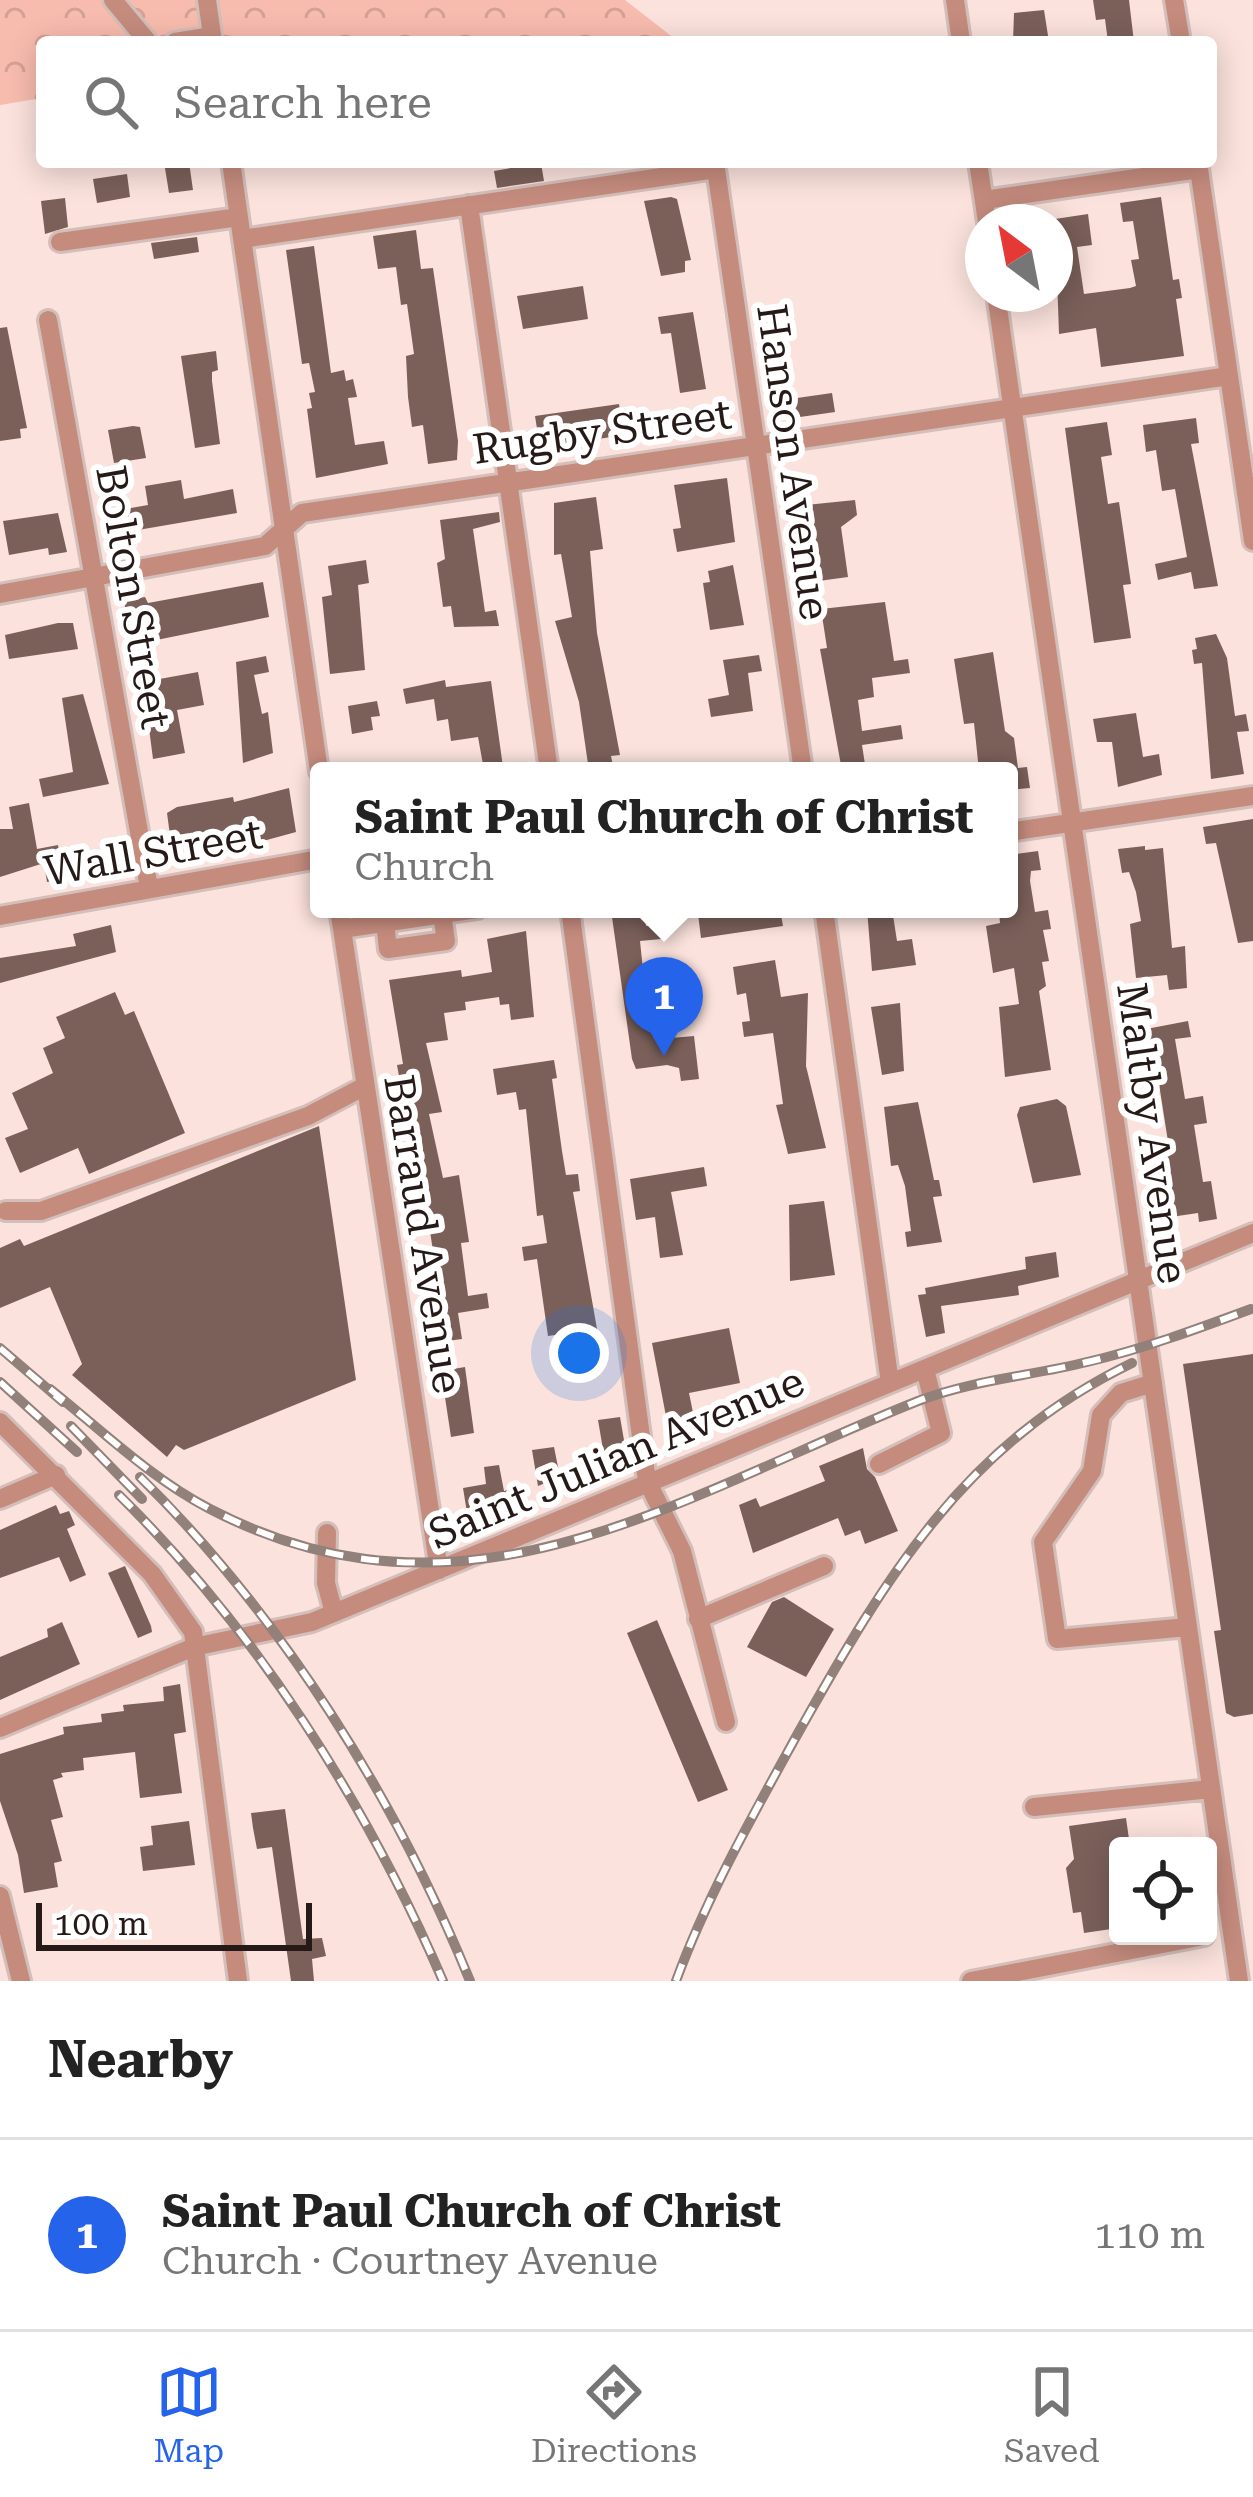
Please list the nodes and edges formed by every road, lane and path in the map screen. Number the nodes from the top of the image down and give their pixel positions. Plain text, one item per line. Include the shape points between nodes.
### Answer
1 (113, 0) edge
2 (207, 0) edge
3 (955, 0) edge
4 (1174, 0) edge
5 (143, 36) edge
6 (213, 36) edge
7 (960, 36) edge
8 (1179, 36) edge
9 (232, 168) edge
10 (697, 168) edge
11 (716, 168) edge
12 (979, 168) edge
13 (1186, 168) edge
14 (1199, 168) edge
15 (984, 200) junction
16 (985, 204) edge
17 (469, 205) junction
18 (238, 217) junction
19 (242, 239) junction
20 (60, 242) dead end
21 (999, 312) edge
22 (48, 320) dead end
23 (1229, 376) junction
24 (1012, 407) junction
25 (756, 445) junction
26 (507, 481) junction
27 (284, 525) junction
28 (1253, 541) edge
29 (95, 577) junction
30 (0, 594) edge
31 (318, 762) edge
32 (548, 762) edge
33 (802, 762) edge
34 (1253, 796) edge
35 (1073, 823) junction
36 (1018, 831) edge
37 (310, 861) edge
38 (149, 888) junction
39 (0, 916) edge
40 (417, 918) edge
41 (571, 918) edge
42 (825, 918) edge
43 (340, 919) edge
44 (364, 1086) junction
45 (6, 1211) dead end
46 (1253, 1233) edge
47 (1137, 1281) junction
48 (925, 1369) junction
49 (890, 1383) junction
50 (1153, 1383) junction
51 (0, 1422) edge
52 (879, 1464) dead end
53 (56, 1475) junction
54 (646, 1481) junction
55 (0, 1499) edge
56 (327, 1533) dead end
57 (824, 1566) dead end
58 (439, 1570) junction
59 (334, 1613) junction
60 (698, 1619) junction
61 (1188, 1627) junction
62 (194, 1647) junction
63 (726, 1722) dead end
64 (0, 1728) edge
65 (1211, 1789) junction
66 (1034, 1807) dead end
67 (0, 1896) edge
68 (1253, 1927) edge
69 (1232, 1930) junction
70 (1217, 1933) edge
71 (1162, 1945) edge
72 (994, 1979) edge
73 (21, 1981) edge
74 (238, 1981) edge
75 (970, 1981) edge
76 (1239, 1981) edge

1 - 5 street
2 - 6 street
3 - 7 street
4 - 8 street
9 - 18 street
10 - 17 street
11 - 25 street, Hanson Avenue
12 - 15 street
13 - 15 street
14 - 23 street
15 - 16 street
17 - 19 street
17 - 26 street
18 - 19 street
18 - 20 street
19 - 27 street
21 - 24 street, Maltby Avenue
22 - 29 street, Bolton Street
23 - 24 street, Rugby Street
23 - 28 street
24 - 25 street, Rugby Street
24 - 35 street, Maltby Avenue
25 - 26 street, Rugby Street
25 - 33 street, Hanson Avenue
26 - 27 street, Rugby Street via 302,513
26 - 32 street
27 - 29 street, Rugby Street via 265,546
27 - 31 street
29 - 30 street, Rugby Street
29 - 38 street, Bolton Street
34 - 35 street
35 - 36 street
35 - 47 street, Maltby Avenue
37 - 38 street, Wall Street
38 - 39 street, Wall Street
40 - 43 street
41 - 54 street
42 - 49 street
43 - 44 street, Barraud Avenue
44 - 45 street via 308,1116 41,1211
44 - 58 street, Barraud Avenue
46 - 47 street, Saint Julian Avenue
47 - 48 street, Saint Julian Avenue
47 - 50 street, Maltby Avenue
48 - 49 street, Saint Julian Avenue
48 - 52 street via 940,1433
49 - 54 street, Saint Julian Avenue
50 - 61 street, Maltby Avenue
50 - 61 street via 1121,1393 1101,1415 1092,1471 1043,1542 1054,1620 1057,1639
51 - 53 street
53 - 55 street
53 - 62 street via 152,1574 184,1615
54 - 58 street, Saint Julian Avenue
54 - 60 street via 682,1551
56 - 59 street
57 - 60 street
58 - 59 street, Saint Julian Avenue
59 - 62 street, Saint Julian Avenue
60 - 63 street
61 - 65 street, Maltby Avenue
62 - 64 street, Saint Julian Avenue
62 - 74 street
65 - 66 street
65 - 69 street, Maltby Avenue
67 - 73 street
68 - 69 street
69 - 70 street
69 - 76 street, Maltby Avenue
71 - 72 street
72 - 75 street

